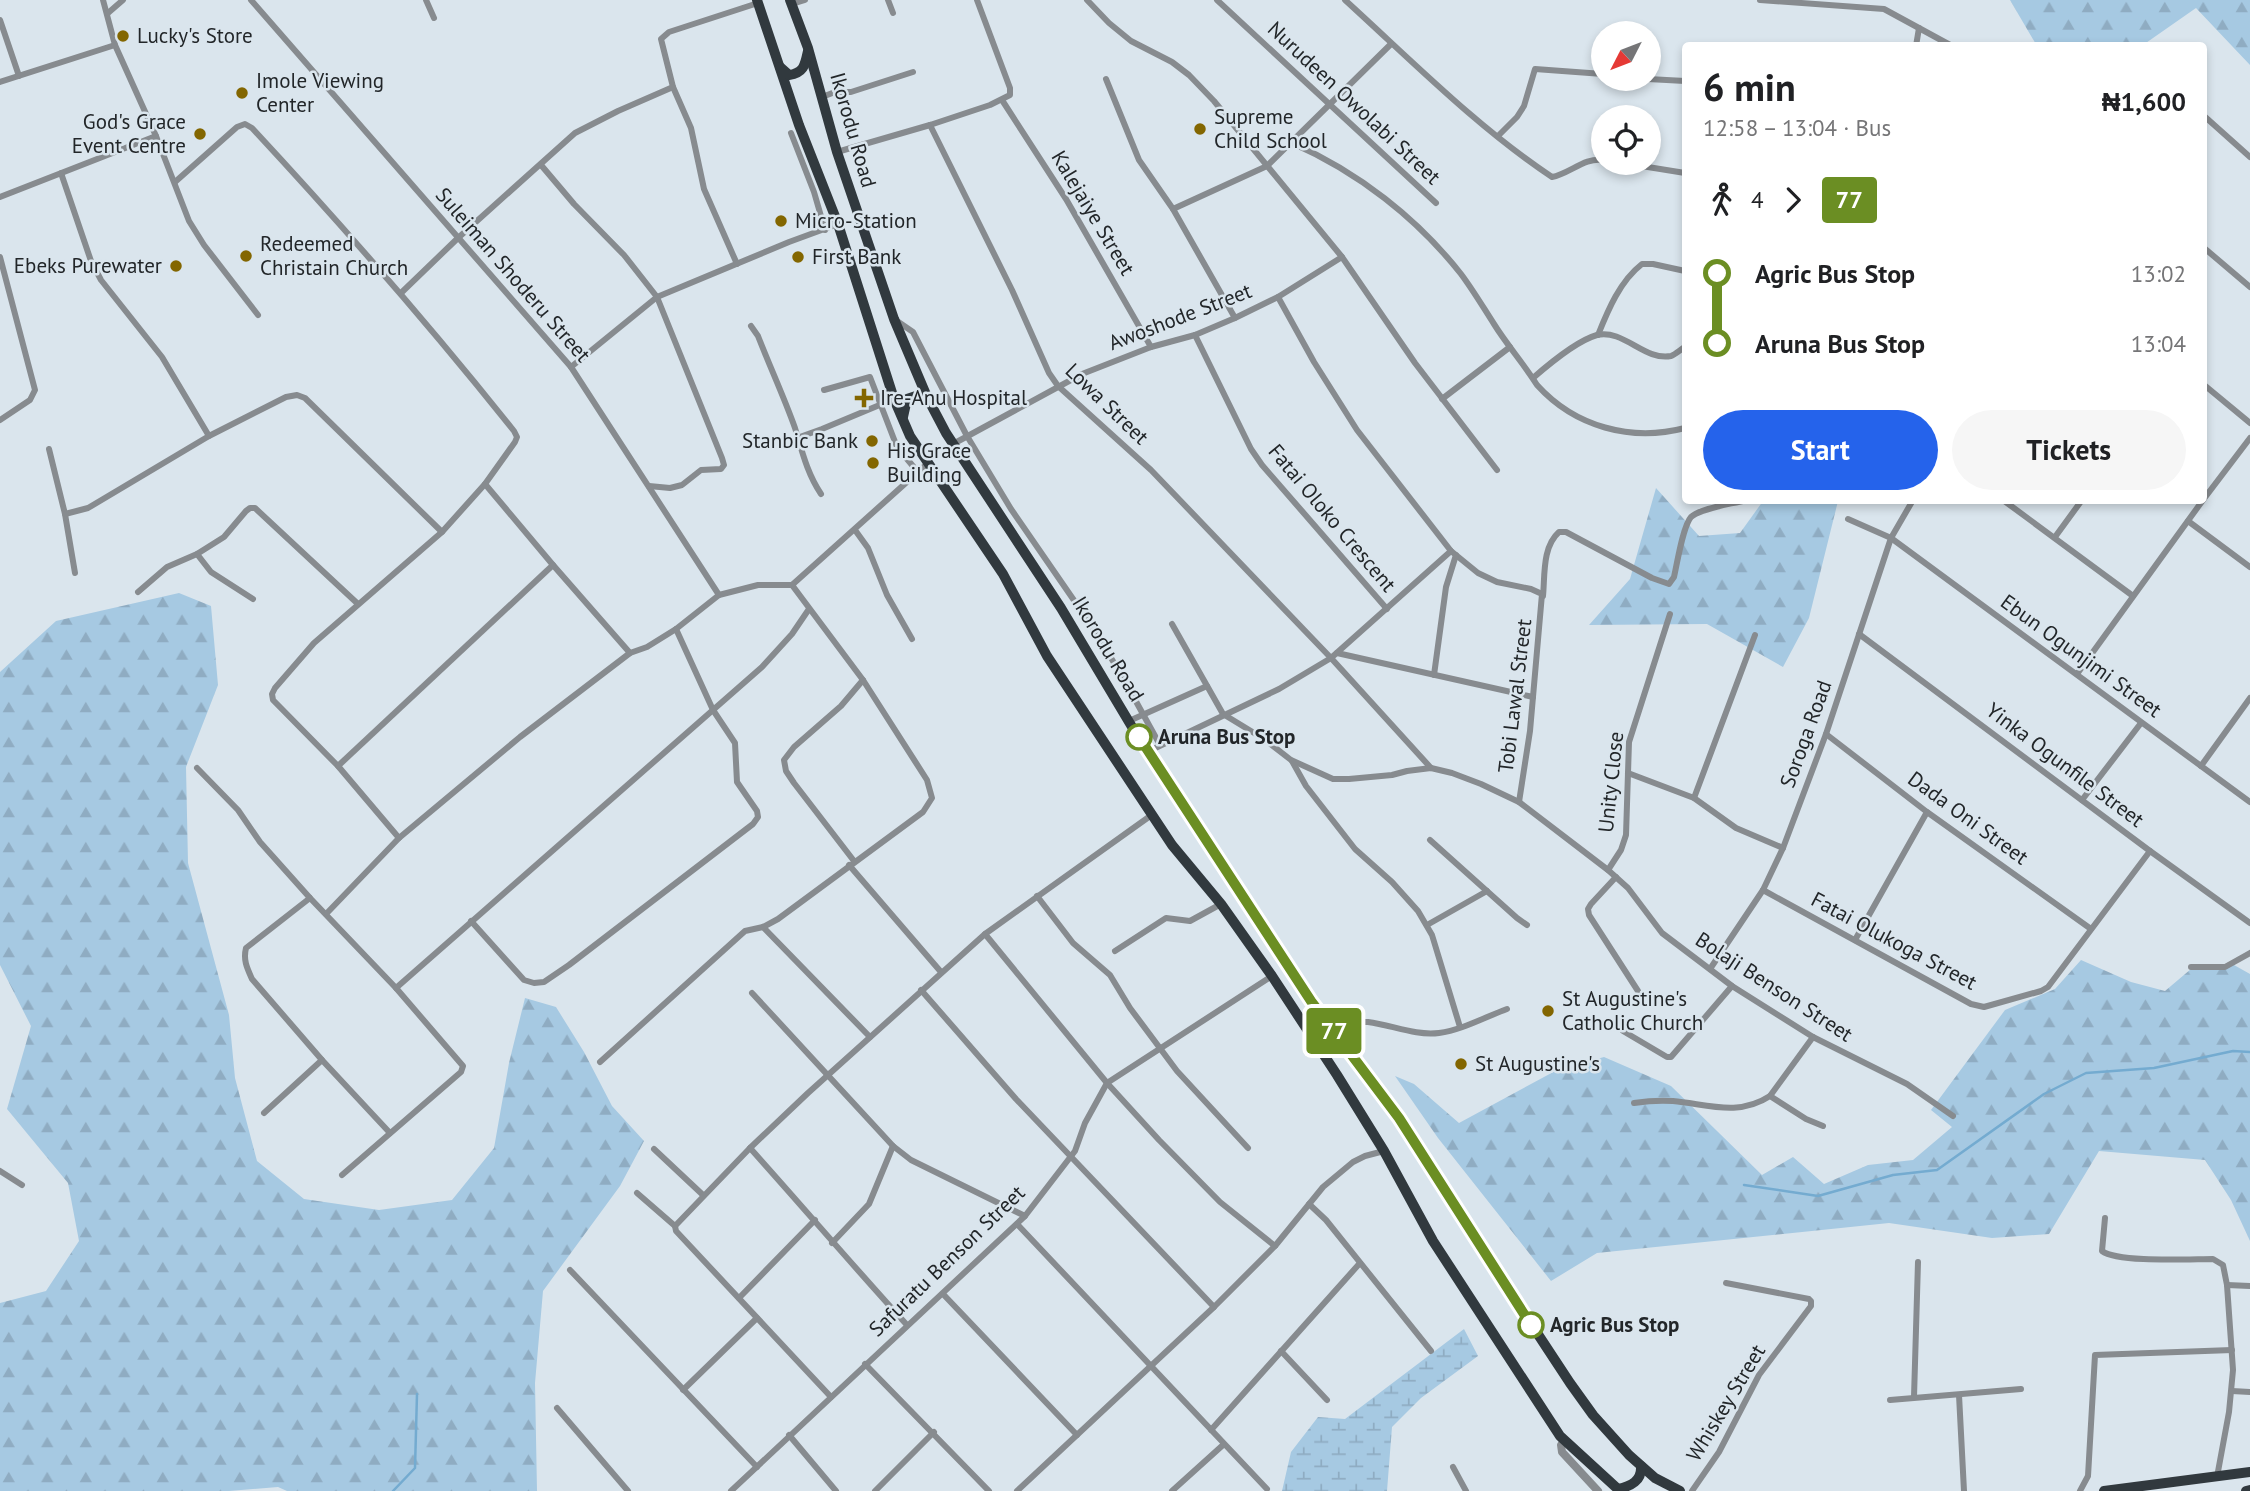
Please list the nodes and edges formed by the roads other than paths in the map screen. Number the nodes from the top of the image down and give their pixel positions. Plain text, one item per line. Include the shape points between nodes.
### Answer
1 (103, 0) edge
2 (123, 0) edge
3 (251, 0) edge
4 (426, 0) edge
5 (805, 0) edge
6 (888, 0) edge
7 (977, 0) edge
8 (1087, 0) edge
9 (1217, 0) edge
10 (1760, 0) edge
11 (1349, 1) edge
12 (758, 2) edge
13 (791, 2) edge
14 (108, 13) junction
15 (893, 13) dead end
16 (434, 18) dead end
17 (0, 20) edge
18 (1919, 28) junction
19 (1917, 42) edge
20 (1945, 42) edge
21 (1391, 44) junction
22 (115, 45) junction
23 (808, 48) junction
24 (778, 65) junction
25 (913, 72) dead end
26 (1591, 73) edge
27 (19, 76) junction
28 (1105, 79) dead end
29 (1661, 80) edge
30 (1682, 81) edge
31 (0, 82) edge
32 (673, 87) junction
33 (822, 97) junction
34 (1002, 100) junction
35 (1330, 104) junction
36 (2207, 118) edge
37 (930, 125) junction
38 (791, 133) dead end
39 (156, 136) junction
40 (1498, 136) junction
41 (1292, 144) junction
42 (837, 152) junction
43 (2249, 154) edge
44 (1591, 161) edge
45 (541, 165) junction
46 (1267, 166) junction
47 (1661, 169) edge
48 (61, 173) junction
49 (1682, 173) edge
50 (175, 182) junction
51 (0, 197) edge
52 (1436, 203) dead end
53 (1172, 209) junction
54 (838, 224) junction
55 (825, 230) junction
56 (458, 238) junction
57 (2207, 250) edge
58 (0, 257) edge
59 (1342, 257) junction
60 (737, 264) junction
61 (1682, 270) edge
62 (2250, 287) edge
63 (401, 293) junction
64 (10, 294) junction
65 (0, 297) edge
66 (657, 297) junction
67 (1278, 297) junction
68 (258, 315) dead end
69 (1235, 318) junction
70 (894, 319) junction
71 (751, 326) dead end
72 (1195, 335) junction
73 (1598, 335) junction
74 (1151, 346) junction
75 (1510, 347) junction
76 (1682, 349) edge
77 (570, 367) junction
78 (1533, 378) junction
79 (1058, 386) junction
80 (2207, 387) edge
81 (824, 390) dead end
82 (928, 397) junction
83 (894, 399) junction
84 (1442, 399) junction
85 (880, 405) junction
86 (0, 420) edge
87 (904, 420) junction
88 (2250, 423) edge
89 (1682, 429) edge
90 (209, 436) junction
91 (967, 436) junction
92 (797, 438) junction
93 (2250, 438) edge
94 (953, 444) junction
95 (49, 449) dead end
96 (927, 464) junction
97 (1497, 470) dead end
98 (917, 471) junction
99 (485, 484) junction
100 (649, 486) junction
101 (821, 494) dead end
102 (2207, 495) edge
103 (1729, 504) edge
104 (1911, 504) edge
105 (2009, 504) edge
106 (2078, 504) edge
107 (2200, 504) edge
108 (65, 514) junction
109 (1848, 519) dead end
110 (2188, 521) junction
111 (855, 530) junction
112 (442, 532) junction
113 (2055, 537) junction
114 (1891, 538) junction
115 (1453, 553) junction
116 (197, 554) junction
117 (552, 565) junction
118 (2250, 567) edge
119 (75, 573) dead end
120 (792, 585) junction
121 (138, 592) dead end
122 (719, 595) junction
123 (1543, 596) junction
124 (2133, 596) junction
125 (253, 599) dead end
126 (358, 604) junction
127 (809, 609) junction
128 (1387, 609) junction
129 (1670, 614) dead end
130 (1172, 624) dead end
131 (676, 629) junction
132 (1859, 634) junction
133 (1755, 635) dead end
134 (912, 639) dead end
135 (630, 653) junction
136 (1334, 655) junction
137 (2077, 674) junction
138 (1434, 675) junction
139 (863, 680) junction
140 (1207, 686) junction
141 (1533, 697) junction
142 (2250, 698) edge
143 (713, 709) junction
144 (1223, 714) junction
145 (1143, 715) junction
146 (1129, 721) junction
147 (2141, 723) junction
148 (1826, 734) junction
149 (1160, 746) junction
150 (1147, 752) junction
151 (1291, 760) junction
152 (2202, 765) junction
153 (338, 766) junction
154 (197, 768) dead end
155 (1431, 768) junction
156 (1628, 773) junction
157 (1694, 797) junction
158 (2082, 800) junction
159 (1519, 802) junction
160 (2250, 802) edge
161 (1927, 811) junction
162 (1153, 814) junction
163 (399, 838) junction
164 (1430, 840) dead end
165 (1783, 848) junction
166 (2150, 851) junction
167 (852, 863) junction
168 (1608, 870) junction
169 (1616, 877) junction
170 (1763, 890) junction
171 (1487, 891) junction
172 (1037, 896) junction
173 (310, 898) junction
174 (1221, 904) junction
175 (327, 914) junction
176 (471, 921) junction
177 (2250, 923) edge
178 (1427, 925) junction
179 (1527, 925) dead end
180 (763, 927) junction
181 (2091, 929) junction
182 (985, 934) junction
183 (1855, 940) junction
184 (1115, 951) dead end
185 (2250, 953) edge
186 (2191, 967) dead end
187 (1710, 969) junction
188 (941, 972) junction
189 (1272, 976) junction
190 (1732, 986) junction
191 (396, 988) junction
192 (921, 990) junction
193 (1638, 992) dead end
194 (752, 993) dead end
195 (1507, 1009) dead end
196 (1330, 1026) junction
197 (1460, 1027) junction
198 (1623, 1031) dead end
199 (870, 1037) junction
200 (1814, 1037) junction
201 (1159, 1049) junction
202 (322, 1060) junction
203 (600, 1062) dead end
204 (828, 1074) junction
205 (1107, 1083) junction
206 (1770, 1096) junction
207 (1634, 1103) dead end
208 (264, 1113) dead end
209 (1953, 1116) dead end
210 (1823, 1126) dead end
211 (390, 1133) junction
212 (893, 1146) junction
213 (750, 1148) junction
214 (1248, 1148) dead end
215 (654, 1149) dead end
216 (1384, 1151) junction
217 (1071, 1157) junction
218 (0, 1171) edge
219 (342, 1175) dead end
220 (22, 1185) dead end
221 (637, 1193) dead end
222 (703, 1195) junction
223 (1309, 1204) junction
224 (1024, 1216) junction
225 (2105, 1217) dead end
226 (815, 1220) junction
227 (1017, 1224) junction
228 (675, 1226) junction
229 (832, 1243) junction
230 (1275, 1246) junction
231 (1918, 1262) dead end
232 (1360, 1263) junction
233 (570, 1270) dead end
234 (1726, 1283) dead end
235 (2227, 1285) junction
236 (2250, 1286) edge
237 (943, 1294) junction
238 (738, 1298) junction
239 (1214, 1307) junction
240 (757, 1318) junction
241 (908, 1325) junction
242 (2232, 1350) junction
243 (1281, 1351) junction
244 (1431, 1351) dead end
245 (865, 1364) junction
246 (1151, 1366) junction
247 (2021, 1389) dead end
248 (682, 1390) junction
249 (2232, 1391) junction
250 (2250, 1392) edge
251 (1959, 1395) junction
252 (831, 1397) junction
253 (1914, 1397) junction
254 (1890, 1400) dead end
255 (1327, 1401) dead end
256 (557, 1408) dead end
257 (1211, 1430) junction
258 (934, 1432) junction
259 (789, 1435) junction
260 (1077, 1435) junction
261 (1564, 1440) junction
262 (1223, 1445) junction
263 (1641, 1466) junction
264 (757, 1467) junction
265 (1454, 1467) dead end
266 (2250, 1472) edge
267 (2217, 1477) junction
268 (1267, 1489) dead end
269 (1619, 1490) edge
270 (1674, 1490) edge
271 (628, 1491) edge
272 (731, 1491) edge
273 (836, 1491) edge
274 (876, 1491) edge
275 (989, 1491) edge
276 (1017, 1491) edge
277 (1172, 1491) edge
278 (1466, 1491) edge
279 (1598, 1491) edge
280 (1692, 1491) edge
281 (1964, 1491) edge
282 (2080, 1491) edge
283 (2104, 1491) edge

1 - 14 street
2 - 14 street
3 - 56 street, Suleiman Shoderu Street
4 - 16 street
5 - 13 street
6 - 15 street
7 - 34 street via 1010,88 1010,95
8 - 46 street via 1131,41 1189,75
9 - 35 street, Nurudeen Owolabi Street
10 - 18 street via 1884,9
11 - 21 street
12 - 24 highway, Ikorodu Road
12 - 32 street via 661,38
13 - 23 highway, Ikorodu Road
14 - 22 street
17 - 27 street
18 - 19 street
18 - 20 street
21 - 35 street
21 - 40 street
22 - 27 street
22 - 39 street
23 - 24 highway via 800,72 789,75
23 - 33 highway, Ikorodu Road
24 - 54 highway, Ikorodu Road
25 - 33 street
26 - 40 street via 1535,69 1524,106
27 - 31 street
28 - 53 street via 1139,160
29 - 30 street
32 - 45 street via 575,133
32 - 60 street via 691,128 704,189
33 - 42 highway, Ikorodu Road
34 - 37 street
34 - 74 street, Kalejaiye Street
35 - 41 street
35 - 52 street, Nurudeen Owolabi Street
36 - 43 street
37 - 42 street
37 - 79 street, Lowa Street
38 - 55 street
39 - 48 street
39 - 50 street
40 - 44 street via 1552,177
41 - 46 street
41 - 75 street via 1347,171 1429,239 1459,272
42 - 70 highway, Ikorodu Road
45 - 56 street
45 - 66 street
46 - 53 street
46 - 59 street
47 - 49 street
48 - 51 street
48 - 90 street via 101,280 162,357
50 - 63 street via 245,124
50 - 68 street via 195,233
53 - 69 street
54 - 55 street
54 - 83 highway, Ikorodu Road
55 - 60 street
56 - 63 street
56 - 77 street, Suleiman Shoderu Street
57 - 62 street
58 - 64 street
59 - 67 street, Awoshode Street
59 - 84 street
60 - 66 street
61 - 73 street via 1642,264 1627,278
63 - 99 street via 517,437
64 - 65 street
64 - 86 street via 35,390 30,400
66 - 77 street
66 - 100 street via 723,465 718,470 701,470 682,485
67 - 69 street, Awoshode Street
67 - 115 street via 1357,430
69 - 72 street, Awoshode Street
70 - 82 highway, Ikorodu Road
70 - 91 street via 913,332
71 - 92 street
72 - 74 street, Awoshode Street
72 - 128 street, Fatai Oloko Crescent via 1262,465
73 - 76 street via 1614,335 1653,354 1671,356
73 - 78 street via 1561,354
74 - 79 street, Awoshode Street
75 - 78 street
75 - 84 street
77 - 100 street, Suleiman Shoderu Street
78 - 89 street via 1551,400 1604,427 1633,434
79 - 91 street, Awoshode Street
79 - 136 street, Lowa Street via 1151,470
80 - 88 street
81 - 85 street via 870,377
82 - 87 highway via 907,399
82 - 94 highway, Ikorodu Road
83 - 85 street
83 - 87 highway, Ikorodu Road
84 - 97 street
85 - 92 street
85 - 98 street via 897,447
87 - 96 highway, Ikorodu Road
90 - 108 street via 88,508
90 - 112 street via 297,395
91 - 94 street, Awoshode Street
91 - 145 street via 1091,625
92 - 101 street
93 - 102 street
94 - 146 highway, Ikorodu Road via 1062,608
95 - 108 street
96 - 98 street
96 - 162 highway, Ikorodu Road via 1003,574 1047,656
98 - 111 street
99 - 112 street
99 - 117 street
100 - 122 street, Suleiman Shoderu Street
103 - 123 street, Tobi Lawal Street via 1692,517 1669,584 1559,532 1546,558
104 - 114 street, Soroga Road
105 - 113 street
106 - 113 street
107 - 110 street
108 - 119 street
109 - 114 street, Ebun Ogunjimi Street
110 - 118 street
110 - 124 street
111 - 120 street
111 - 134 street
112 - 126 street
113 - 124 street
114 - 132 street, Soroga Road
114 - 137 street, Ebun Ogunjimi Street
115 - 123 street via 1478,573
115 - 128 street
115 - 138 street
116 - 121 street via 167,567
116 - 125 street via 211,572
116 - 126 street via 224,537 246,511 256,508
117 - 135 street
117 - 153 street
120 - 122 street via 758,585
120 - 127 street
122 - 131 street
123 - 141 street, Tobi Lawal Street
124 - 137 street
126 - 153 street via 314,643 272,694
127 - 139 street
127 - 143 street via 769,660
128 - 136 street
129 - 156 street, Unity Close via 1629,742
130 - 140 street
131 - 135 street
131 - 143 street
132 - 148 street, Soroga Road
132 - 158 street, Yinka Ogunfile Street
133 - 157 street
135 - 163 street
136 - 138 street
136 - 144 street
136 - 155 street, Lowa Street
137 - 147 street, Ebun Ogunjimi Street
138 - 141 street
139 - 167 street via 784,760 786,771
139 - 167 street via 928,780 932,798 923,812
140 - 144 street
140 - 145 street
141 - 159 street, Tobi Lawal Street
142 - 152 street
143 - 176 street
143 - 176 street via 736,743 737,782 757,811 753,824 544,982 524,980
144 - 149 street
144 - 151 street, Bolaji Benson Street
145 - 146 street
145 - 149 street
146 - 150 highway, Ikorodu Road
147 - 152 street, Ebun Ogunjimi Street
147 - 158 street
148 - 161 street, Dada Oni Street
148 - 165 street, Soroga Road
149 - 150 street
150 - 196 highway, Ikorodu Road
151 - 155 street, Bolaji Benson Street via 1332,779
151 - 178 street via 1348,840 1392,882
152 - 160 street, Ebun Ogunjimi Street
153 - 163 street
154 - 173 street
155 - 159 street, Bolaji Benson Street via 1472,780
156 - 157 street
156 - 168 street, Unity Close via 1626,835
157 - 165 street via 1736,828
158 - 166 street, Yinka Ogunfile Street
159 - 168 street, Bolaji Benson Street
161 - 181 street, Dada Oni Street
161 - 183 street
162 - 172 street
162 - 174 highway, Ikorodu Road via 1172,845
163 - 175 street
164 - 171 street
165 - 170 street, Soroga Road
166 - 177 street, Yinka Ogunfile Street
166 - 181 street, Fatai Olukoga Street
167 - 180 street
167 - 188 street
168 - 169 street, Bolaji Benson Street
169 - 187 street, Bolaji Benson Street via 1662,933
169 - 193 street via 1591,904 1589,915
170 - 183 street, Fatai Olukoga Street
170 - 187 street, Soroga Road
171 - 178 street
171 - 179 street
172 - 182 street
172 - 201 street via 1073,943 1110,975
173 - 175 street
173 - 202 street via 246,948 244,956 252,979
174 - 184 street via 1190,921 1166,918
174 - 189 highway, Ikorodu Road
175 - 191 street
176 - 191 street
178 - 197 street
180 - 199 street
180 - 203 street via 745,931
181 - 183 street, Fatai Olukoga Street via 2048,987 1984,1007
182 - 188 street
182 - 205 street
185 - 186 street via 2225,967
187 - 190 street, Bolaji Benson Street
188 - 192 street
189 - 201 street, Safuratu Benson Street
189 - 216 highway, Ikorodu Road
190 - 198 street via 1671,1057
190 - 200 street, Bolaji Benson Street
191 - 211 street via 463,1066
192 - 199 street
192 - 217 street
194 - 204 street
195 - 197 street
196 - 197 street via 1354,1021 1428,1033
196 - 263 highway, Ikorodu Road via 1399,1118 1578,1394
199 - 204 street
200 - 206 street
200 - 209 street, Bolaji Benson Street via 1907,1084
201 - 205 street, Safuratu Benson Street
201 - 214 street
202 - 208 street
202 - 211 street
204 - 212 street
204 - 213 street
205 - 217 street, Safuratu Benson Street
205 - 230 street via 1220,1202
206 - 207 street via 1748,1106 1726,1108 1677,1101
206 - 210 street
211 - 219 street
212 - 224 street via 911,1160
212 - 229 street via 869,1204
213 - 222 street
213 - 226 street
215 - 222 street
216 - 223 street via 1353,1161
216 - 261 highway, Ikorodu Road via 1433,1241
217 - 224 street, Safuratu Benson Street
217 - 239 street
218 - 220 street
221 - 228 street
222 - 228 street
223 - 230 street
223 - 232 street
224 - 227 street, Safuratu Benson Street
225 - 235 street via 2104,1254 2213,1259 2223,1265
226 - 229 street
226 - 238 street
227 - 237 street, Safuratu Benson Street
227 - 246 street
228 - 238 street
229 - 241 street
230 - 239 street
231 - 253 street
232 - 243 street
232 - 244 street
233 - 248 street
234 - 280 street, Whiskey Street via 1809,1298 1811,1306 1759,1375 1719,1452
235 - 236 street
235 - 242 street
237 - 241 street, Safuratu Benson Street
237 - 260 street
238 - 240 street
239 - 246 street
240 - 248 street
240 - 252 street
241 - 245 street, Safuratu Benson Street
242 - 249 street
242 - 282 street via 2095,1355 2088,1476
243 - 255 street
243 - 257 street
245 - 252 street, Safuratu Benson Street
245 - 258 street
246 - 257 street
246 - 260 street
247 - 251 street
248 - 264 street
249 - 250 street
249 - 267 street
251 - 253 street
251 - 281 street
252 - 259 street, Safuratu Benson Street
253 - 254 street
256 - 271 street
257 - 262 street
258 - 274 street
258 - 275 street
259 - 264 street, Safuratu Benson Street
259 - 273 street
260 - 276 street
261 - 269 highway, Ikorodu Road
261 - 279 street via 1562,1452
262 - 268 street
262 - 277 street
263 - 269 highway via 1637,1480
263 - 270 highway, Ikorodu Road
264 - 272 street, Safuratu Benson Street
265 - 278 street
266 - 267 highway
267 - 283 highway

